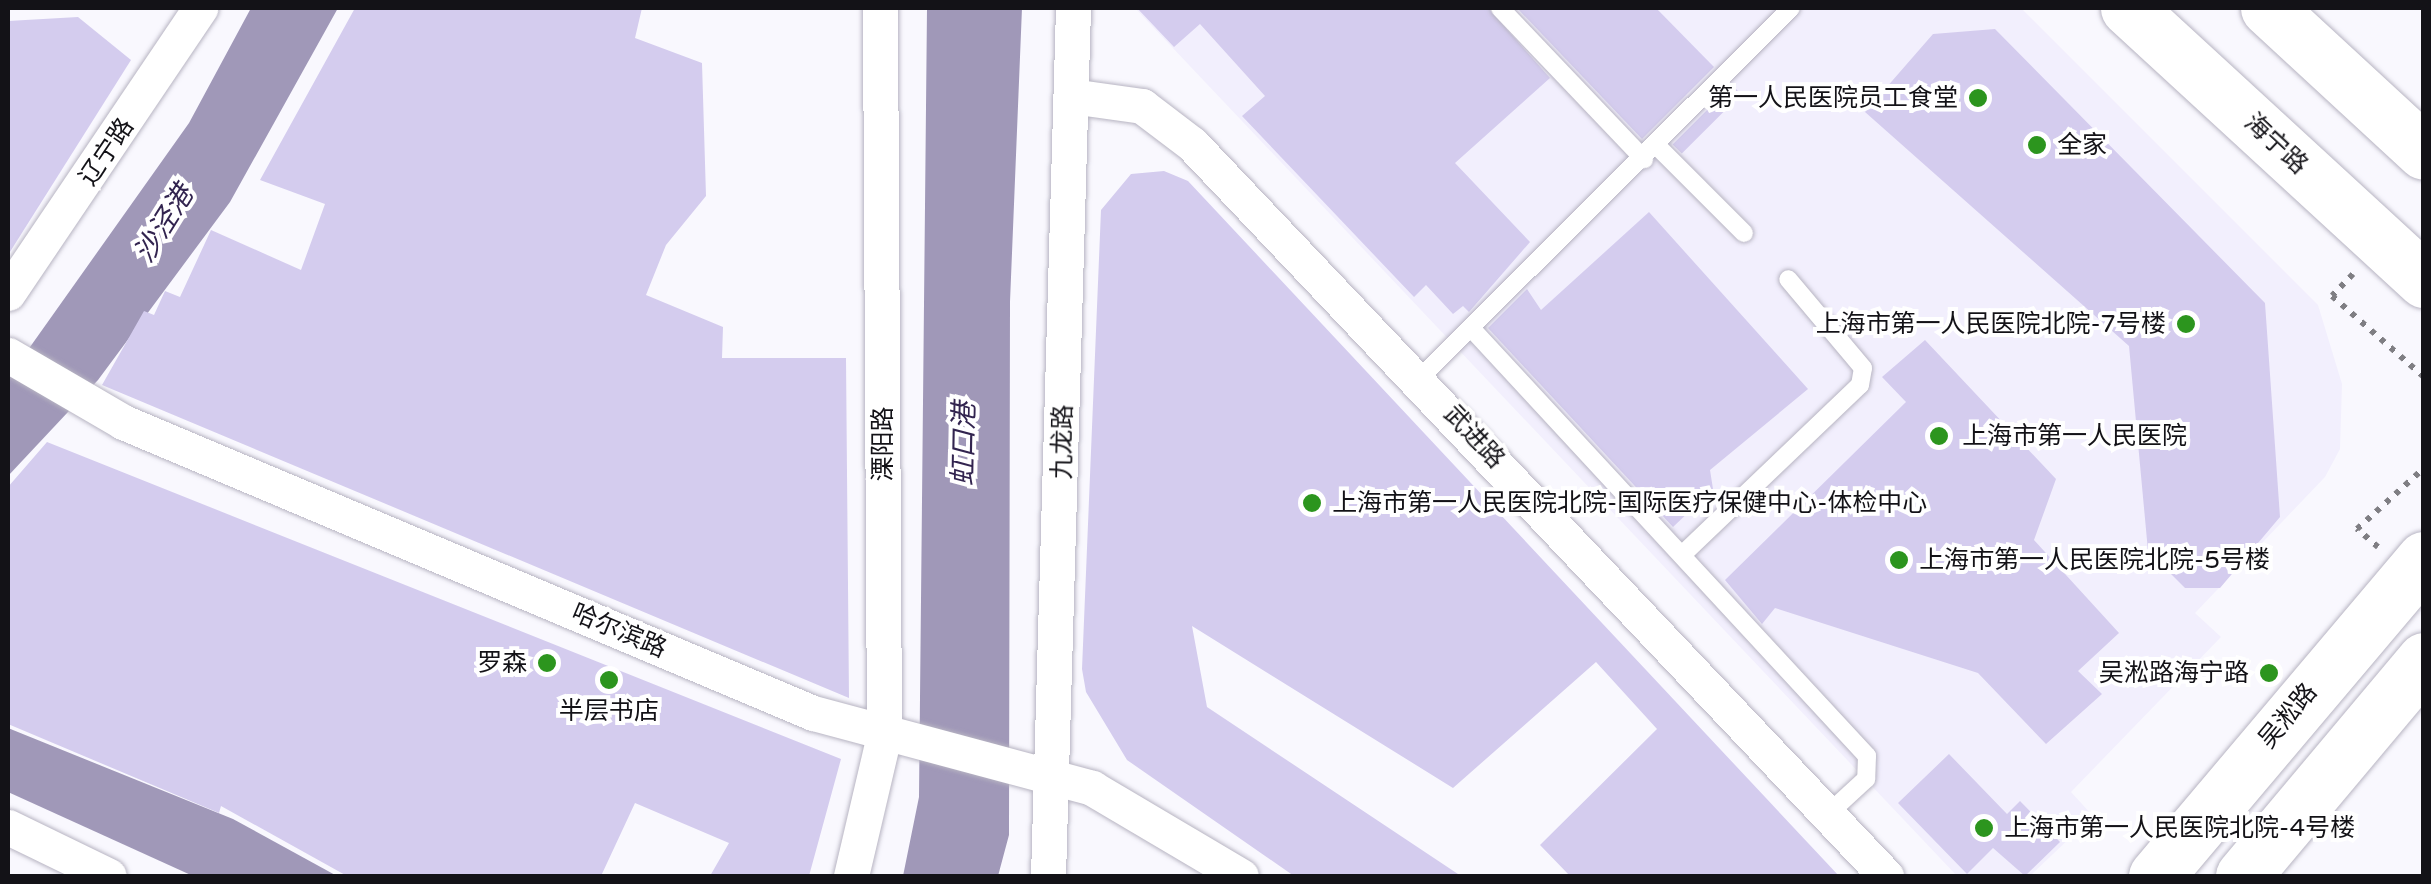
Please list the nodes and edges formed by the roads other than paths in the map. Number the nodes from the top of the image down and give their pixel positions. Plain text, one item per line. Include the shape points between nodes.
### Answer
1 (200, 8) edge
2 (880, 8) edge
3 (1074, 8) edge
4 (1500, 8) edge
5 (1791, 8) edge
6 (2128, 8) edge
7 (2295, 16) edge
8 (1071, 96) junction
9 (2415, 141) edge
10 (1651, 153) junction
11 (1744, 234) dead end
12 (1788, 278) dead end
13 (2424, 280) edge
14 (8, 293) edge
15 (1471, 328) junction
16 (8, 355) edge
17 (1419, 379) junction
18 (1682, 555) junction
19 (2416, 566) edge
20 (2419, 671) edge
21 (898, 738) junction
22 (1055, 776) junction
23 (1828, 814) junction
24 (8, 827) edge
25 (109, 876) edge
26 (851, 876) edge
27 (1048, 876) edge
28 (1241, 876) edge
29 (1886, 876) edge
30 (2156, 876) edge
31 (2243, 876) edge

1 - 14 street, 辽宁路
2 - 21 street, 溧阳路
3 - 8 street, 九龙路
4 - 10 lane
5 - 10 lane
6 - 13 main road, 海宁路
7 - 9 main road
8 - 17 street, 武进路 via 1112,96 1174,126
8 - 22 street, 九龙路
10 - 11 lane
10 - 15 lane
12 - 18 lane via 1864,368 1860,385
15 - 17 lane
15 - 18 lane
16 - 21 street, 哈尔滨路 via 77,398
17 - 23 street, 武进路
18 - 23 lane via 1867,756 1866,778
19 - 30 main road, 吴淞路
20 - 31 main road
21 - 22 street, 哈尔滨路
21 - 26 street, 溧阳路
22 - 27 street, 九龙路
22 - 28 street, 哈尔滨路 via 1130,807
23 - 29 street, 武进路
24 - 25 street

